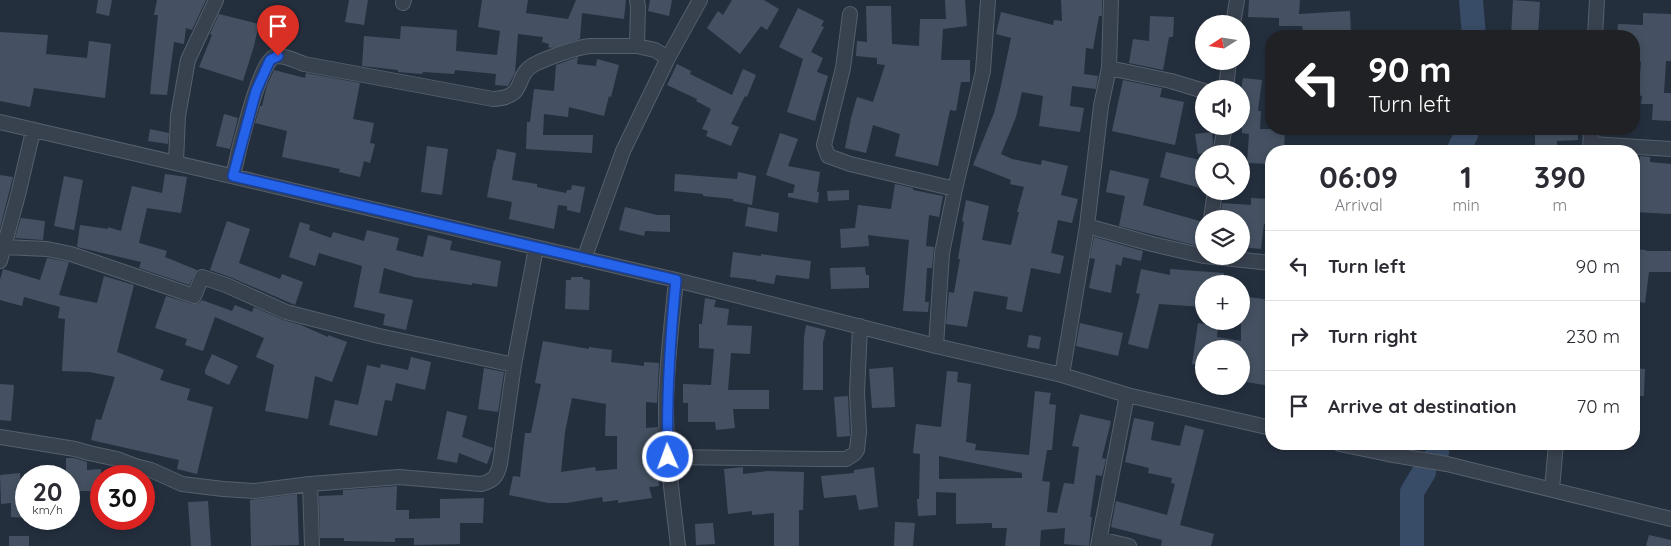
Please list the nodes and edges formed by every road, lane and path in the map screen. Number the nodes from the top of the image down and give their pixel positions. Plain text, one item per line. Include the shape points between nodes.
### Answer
1 (216, 0) edge
2 (637, 0) edge
3 (700, 0) edge
4 (988, 0) edge
5 (1110, 0) edge
6 (1237, 0) edge
7 (1597, 0) edge
8 (850, 14) dead end
9 (1235, 15) edge
10 (1595, 30) edge
11 (637, 46) junction
12 (668, 58) junction
13 (1109, 68) junction
14 (1195, 88) edge
15 (0, 122) edge
16 (33, 131) junction
17 (1640, 149) edge
18 (1671, 149) edge
19 (176, 162) junction
20 (233, 176) junction
21 (955, 189) junction
22 (1086, 226) junction
23 (4, 247) junction
24 (536, 248) junction
25 (1195, 254) edge
26 (584, 259) junction
27 (1250, 261) edge
28 (0, 262) edge
29 (1265, 262) edge
30 (676, 280) junction
31 (860, 326) junction
32 (936, 346) junction
33 (514, 365) junction
34 (1062, 375) junction
35 (1127, 395) junction
36 (1265, 427) edge
37 (0, 437) edge
38 (1369, 450) edge
39 (1555, 450) edge
40 (668, 457) junction
41 (310, 484) junction
42 (1552, 489) junction
43 (1671, 519) edge
44 (1098, 542) edge
45 (312, 546) edge
46 (678, 546) edge
47 (1129, 546) edge

1 - 19 street via 188,60 178,116
2 - 11 street
3 - 12 street
4 - 21 street via 983,71
5 - 13 street
6 - 9 street
7 - 10 street
8 - 21 street via 843,68 824,144 828,156
11 - 12 street via 655,50
11 - 20 street via 588,46 562,54 524,72 516,92 510,96 493,99 273,57 256,91
12 - 26 street via 623,152
13 - 14 street
13 - 22 street
15 - 16 street
16 - 19 street
16 - 23 street
17 - 18 street
19 - 20 street
20 - 24 street
21 - 32 street via 942,253
22 - 25 street
22 - 34 street
23 - 28 street
23 - 33 street via 71,254 194,296 202,277 286,312
24 - 26 street
24 - 33 street
26 - 30 street
27 - 29 street
30 - 31 street
30 - 40 street via 666,408
31 - 32 street
31 - 40 street via 859,432 854,454 846,459 821,460
32 - 34 street
33 - 41 street via 500,464 491,481 481,484 400,478
34 - 35 street
35 - 36 street
35 - 44 street
37 - 41 street via 117,459 182,484 254,491
38 - 42 street via 1447,464
39 - 42 street
40 - 46 street
41 - 45 street
42 - 43 street
44 - 47 street

